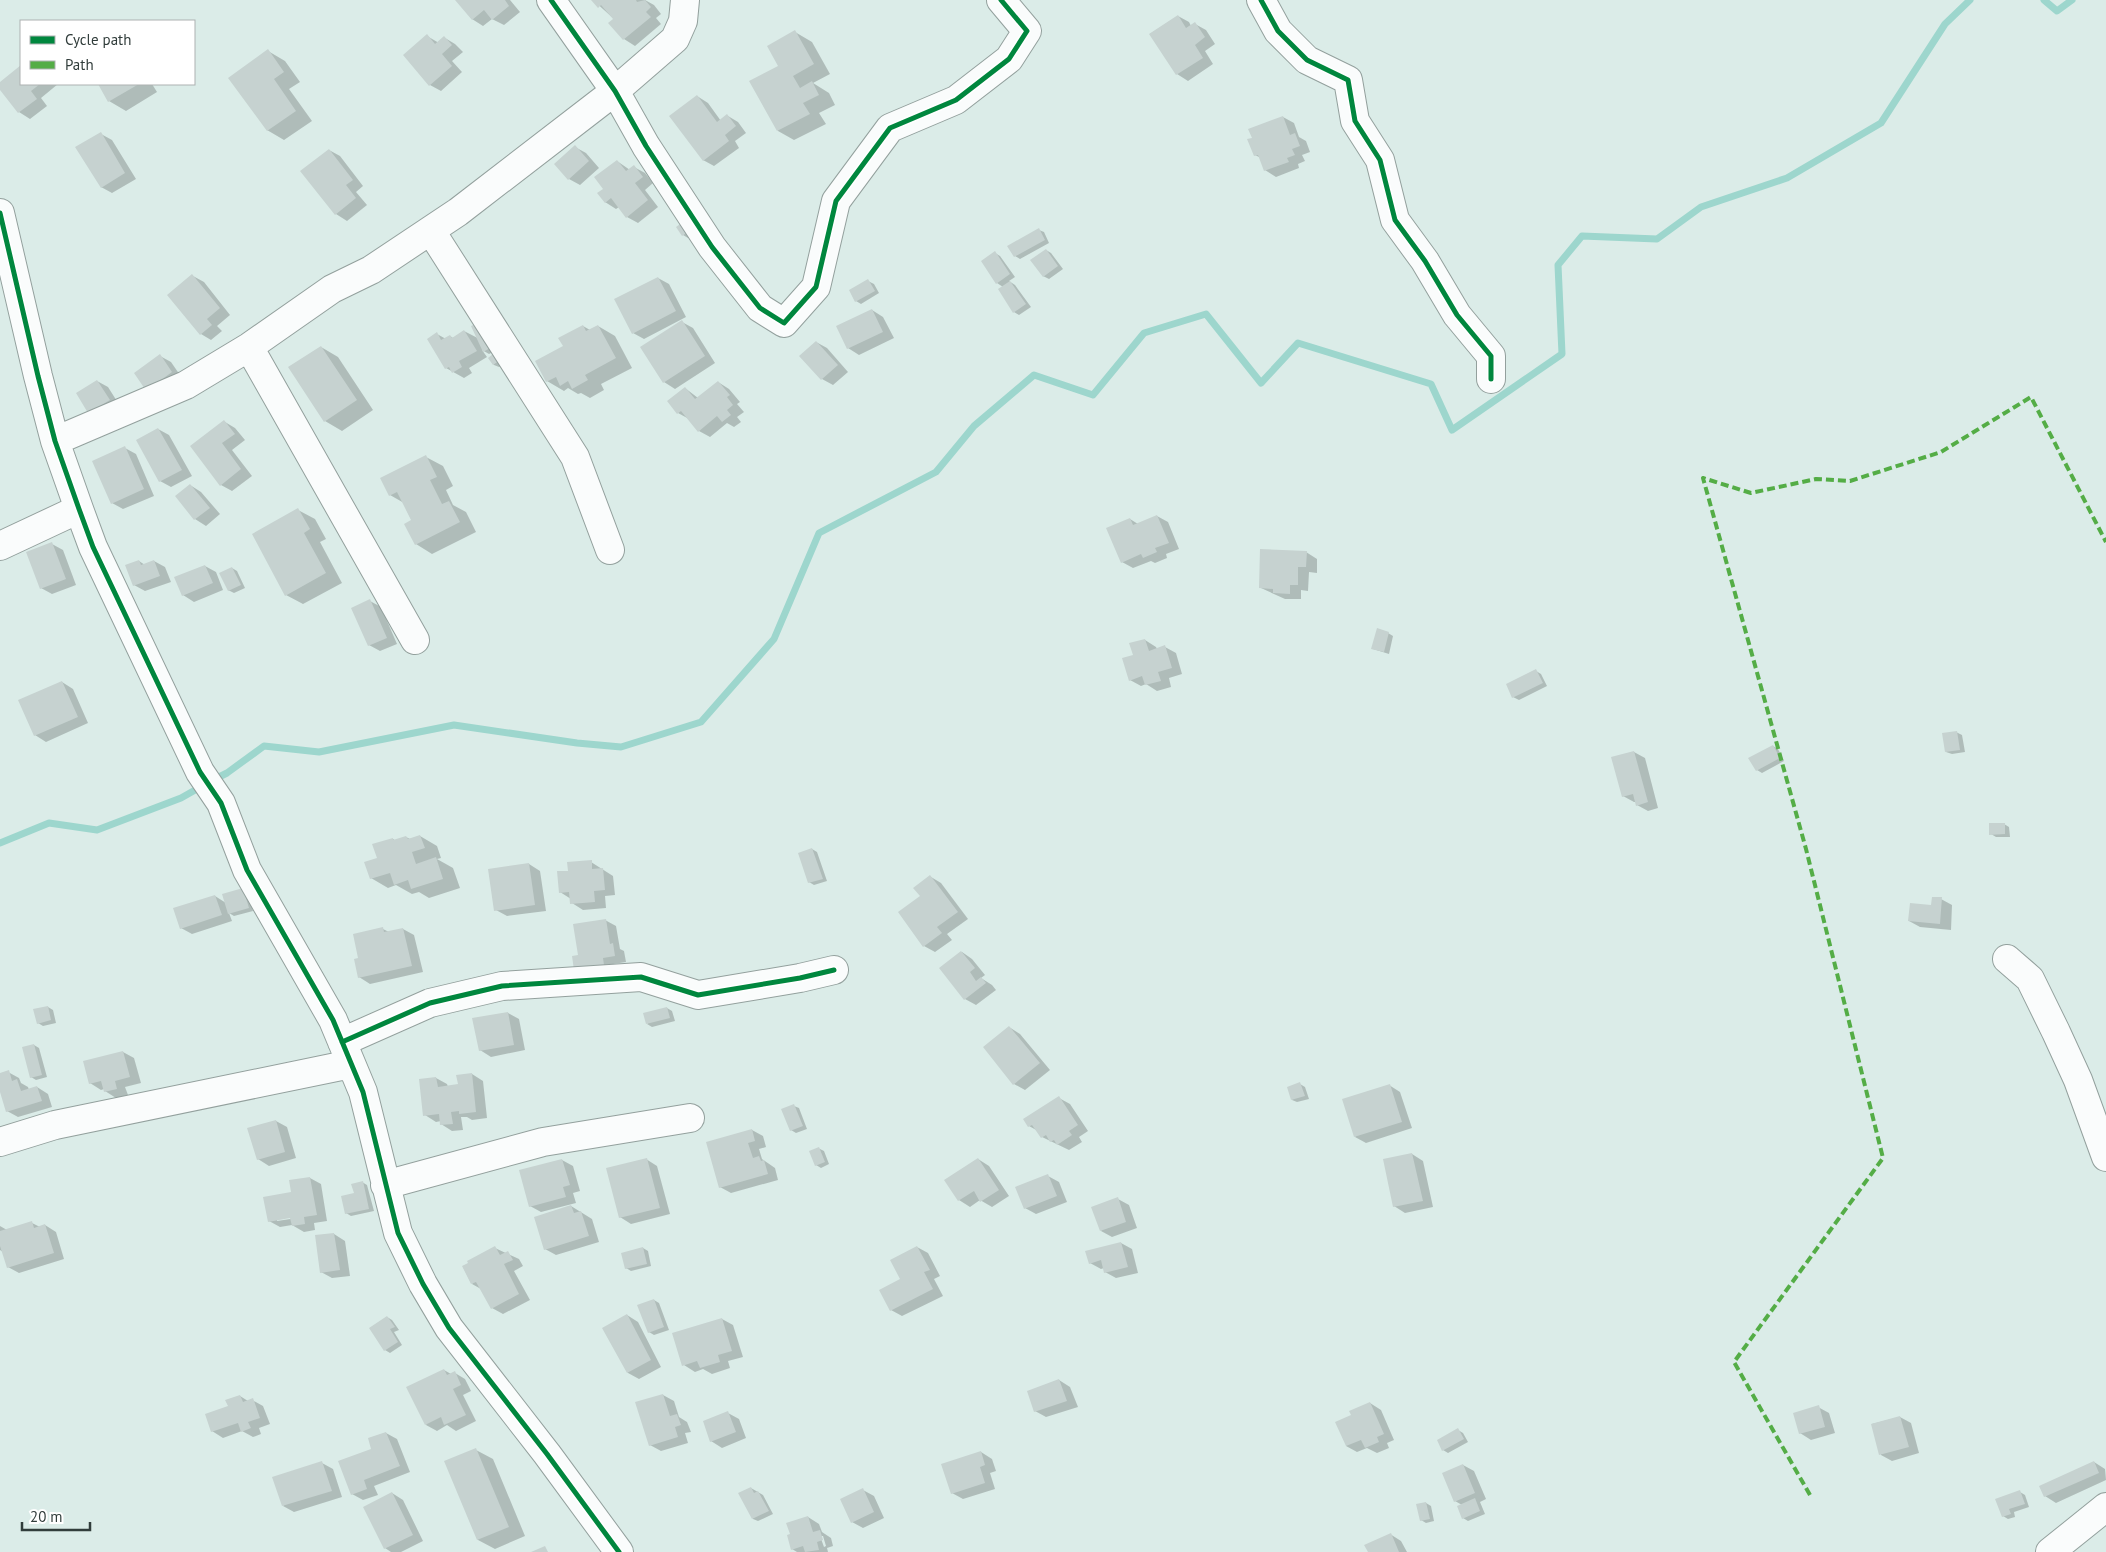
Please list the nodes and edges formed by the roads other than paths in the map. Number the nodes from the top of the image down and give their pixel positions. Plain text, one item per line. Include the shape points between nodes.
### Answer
1 (551, 0) edge
2 (685, 0) edge
3 (1001, 0) edge
4 (1261, 0) edge
5 (615, 91) junction
6 (0, 213) edge
7 (431, 230) junction
8 (249, 347) junction
9 (1491, 379) dead end
10 (56, 441) junction
11 (79, 509) junction
12 (0, 546) edge
13 (610, 550) dead end
14 (415, 640) dead end
15 (2006, 959) dead end
16 (834, 970) dead end
17 (347, 1053) junction
18 (690, 1118) dead end
19 (0, 1142) edge
20 (2106, 1157) edge
21 (385, 1185) junction
22 (2106, 1507) edge
23 (619, 1552) edge
24 (2050, 1552) edge

1 - 5 street
2 - 5 street via 683,21 675,40
3 - 5 street via 1027,31 1009,59 956,100 890,128 836,201 816,287 784,323 760,308 712,247 646,146
4 - 9 street via 1278,31 1307,60 1348,80 1355,122 1380,160 1396,220 1457,315 1491,356
5 - 7 street
6 - 10 street
7 - 8 street via 371,270 332,288
7 - 13 street via 575,457
8 - 10 street via 186,384
8 - 14 street
10 - 11 street
11 - 12 street
11 - 17 street via 93,547 200,772 221,803 247,870 328,1011
15 - 20 street via 2030,979 2078,1080
16 - 17 street via 698,994 641,977 502,986 430,1003
17 - 19 street via 55,1125
17 - 21 street via 363,1092
18 - 21 street via 543,1142
21 - 23 street via 398,1233 449,1328
22 - 24 street

